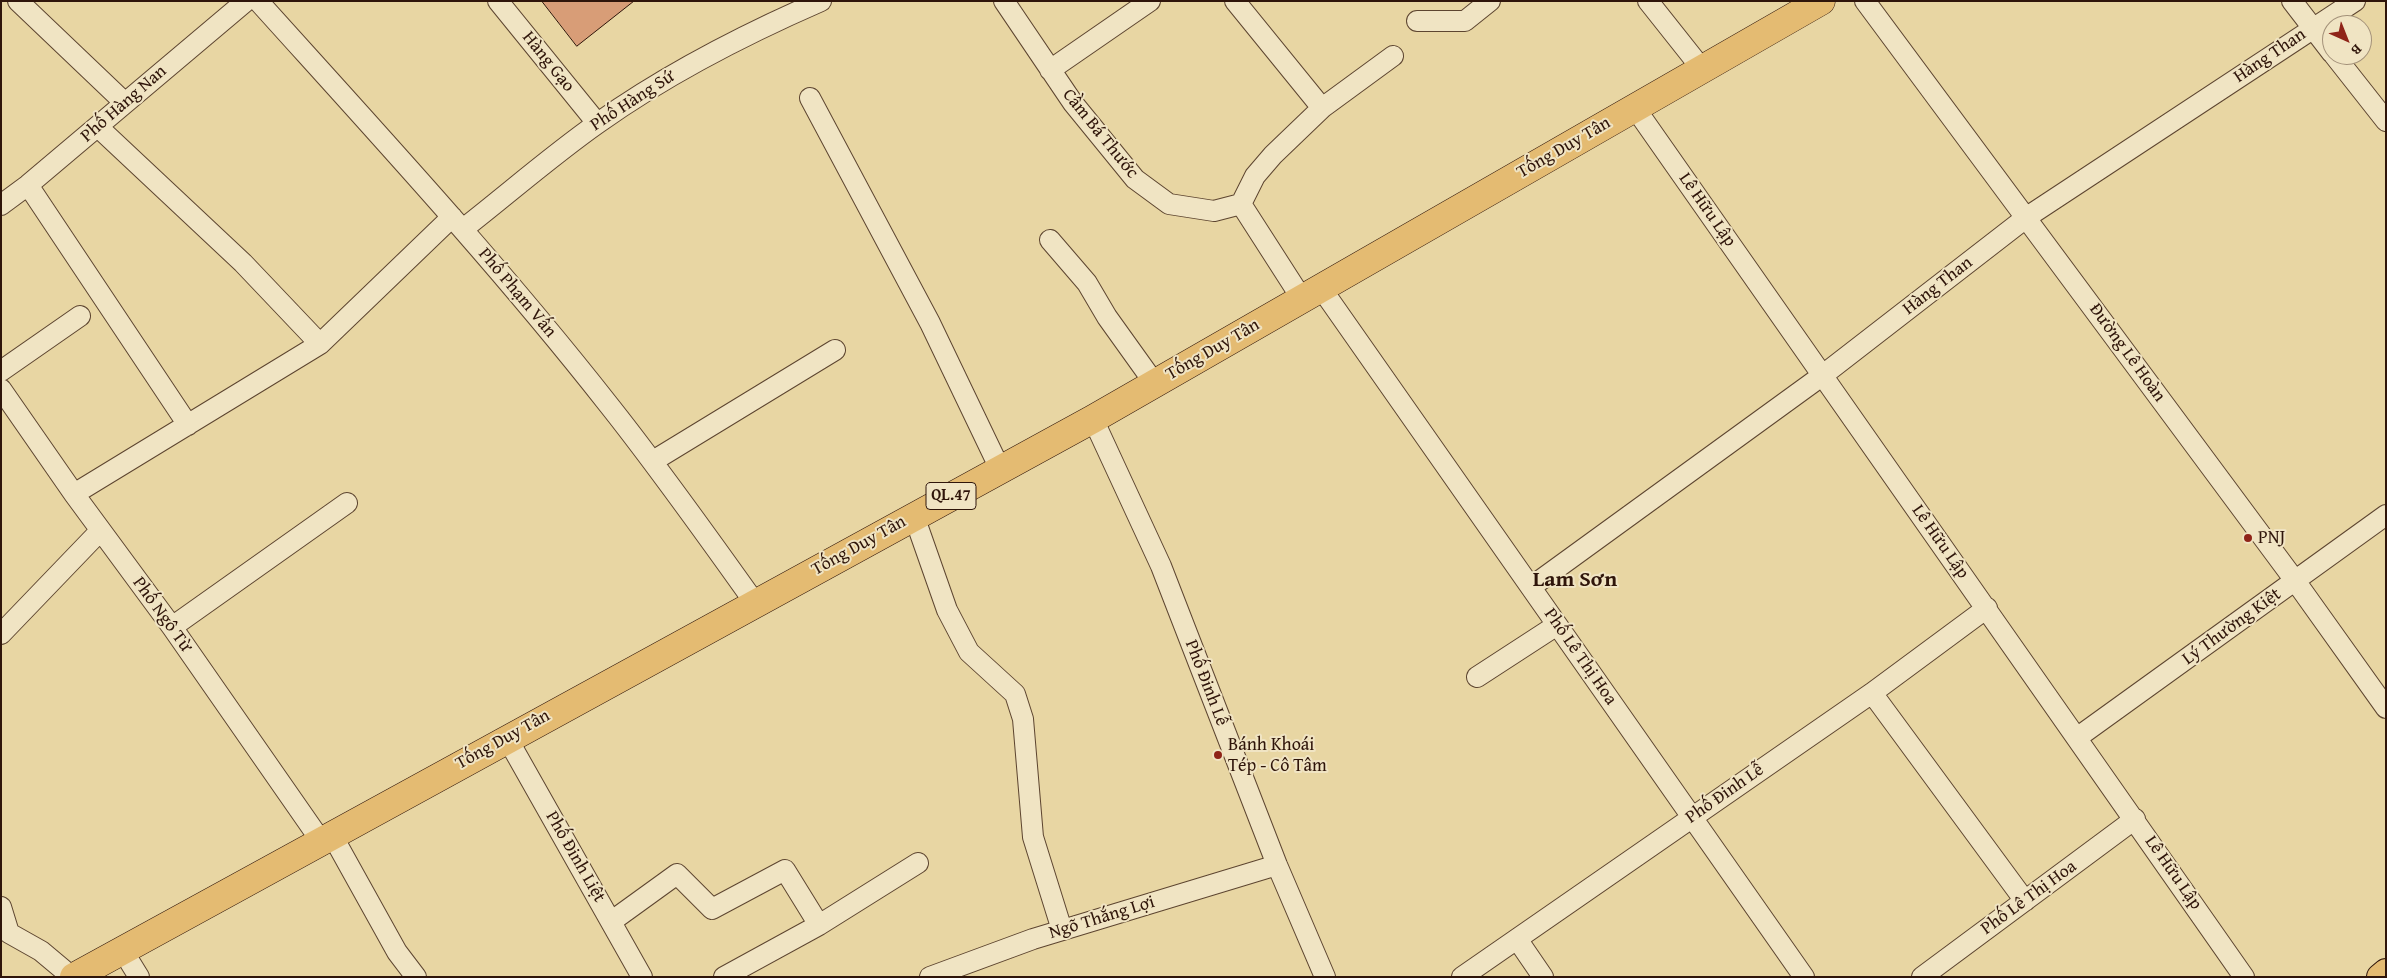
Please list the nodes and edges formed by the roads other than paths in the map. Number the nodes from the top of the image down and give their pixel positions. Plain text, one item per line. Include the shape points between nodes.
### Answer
1 (18, 1) edge
2 (246, 1) edge
3 (258, 1) edge
4 (498, 1) edge
5 (821, 1) edge
6 (1004, 1) edge
7 (1150, 1) edge
8 (1490, 1) edge
9 (1648, 1) edge
10 (1821, 1) edge
11 (1865, 1) edge
12 (2292, 1) edge
13 (2355, 1) edge
14 (1234, 2) edge
15 (1417, 21) dead end
16 (2312, 28) junction
17 (2322, 40) edge
18 (1393, 56) dead end
19 (2342, 65) edge
20 (1050, 70) junction
21 (1702, 70) junction
22 (810, 98) dead end
23 (125, 102) junction
24 (1322, 108) junction
25 (1635, 108) junction
26 (2386, 120) edge
27 (597, 123) junction
28 (98, 127) junction
29 (28, 185) junction
30 (1, 204) edge
31 (1241, 204) junction
32 (2027, 217) junction
33 (458, 223) junction
34 (1050, 240) dead end
35 (1311, 293) junction
36 (80, 316) dead end
37 (320, 344) junction
38 (835, 350) dead end
39 (1, 370) edge
40 (1823, 374) junction
41 (1154, 384) junction
42 (1, 389) edge
43 (1093, 419) junction
44 (188, 425) junction
45 (653, 461) junction
46 (1000, 469) junction
47 (74, 494) junction
48 (347, 503) dead end
49 (914, 516) junction
50 (2386, 516) edge
51 (100, 530) junction
52 (2296, 582) junction
53 (1531, 588) junction
54 (755, 602) junction
55 (1986, 608) junction
56 (1557, 625) junction
57 (172, 627) junction
58 (1, 634) edge
59 (1477, 677) dead end
60 (1872, 693) junction
61 (2386, 708) edge
62 (2078, 737) junction
63 (507, 738) junction
64 (1692, 817) junction
65 (2135, 819) junction
66 (326, 838) junction
67 (918, 863) dead end
68 (1277, 865) junction
69 (2025, 901) junction
70 (1, 907) edge
71 (612, 921) junction
72 (819, 924) junction
73 (1062, 930) junction
74 (1517, 939) junction
75 (122, 951) junction
76 (2386, 972) edge
77 (73, 977) edge
78 (139, 977) edge
79 (416, 977) edge
80 (642, 977) edge
81 (724, 977) edge
82 (930, 977) edge
83 (1324, 977) edge
84 (1462, 977) edge
85 (1543, 977) edge
86 (1804, 977) edge
87 (1922, 977) edge
88 (2244, 977) edge
89 (2380, 977) edge

1 - 23 street
2 - 23 street, Phố Hàng Nan
3 - 33 street, Phố Phạm Vấn
4 - 27 street, Hàng Gạo
5 - 27 street, Phố Hàng Sứ via 665,78
6 - 20 street, Cầm Bá Thước
7 - 20 street
8 - 15 street via 1465,21
9 - 21 street
10 - 21 highway, Tống Duy Tân / QL.47
11 - 32 street, Đường Lê Hoàn
12 - 16 street
13 - 16 street, Hàng Than
14 - 24 street
16 - 17 street
16 - 32 street, Hàng Than
18 - 24 street
19 - 26 street
20 - 31 street, Cầm Bá Thước via 1135,179 1170,204 1214,211
21 - 25 highway, Tống Duy Tân / QL.47
22 - 46 street via 930,322
23 - 28 street, Phố Hàng Nan
24 - 31 street via 1255,176
25 - 35 highway, Tống Duy Tân / QL.47
25 - 40 street, Lê Hữu Lập
27 - 33 street, Phố Hàng Sứ
28 - 29 street, Phố Hàng Nan
28 - 37 street via 243,263
29 - 30 street, Phố Hàng Nan
29 - 44 street
31 - 35 street
32 - 40 street, Hàng Than
32 - 52 street, Đường Lê Hoàn
33 - 37 street, Phố Hàng Sứ
33 - 45 street, Phố Phạm Vấn
34 - 41 street via 1087,283
35 - 41 highway, Tống Duy Tân / QL.47
35 - 53 street, Phố Lê Thị Hoa
36 - 39 street
37 - 44 street, Phố Hàng Sứ
38 - 45 street
40 - 53 street, Hàng Than
40 - 55 street, Lê Hữu Lập
41 - 43 highway, Tống Duy Tân / QL.47
42 - 47 street, Phố Ngô Từ
43 - 46 highway, Tống Duy Tân / QL.47
43 - 68 street, Phố Đinh Lễ via 1161,566
44 - 47 street, Phố Hàng Sứ
45 - 54 street, Phố Phạm Vấn
46 - 49 highway, Tống Duy Tân / QL.47
47 - 51 street, Phố Ngô Từ
48 - 57 street
49 - 54 highway, Tống Duy Tân / QL.47
49 - 73 street via 947,610 969,652 1015,694 1023,718 1033,837
50 - 52 street, Lý Thường Kiệt
51 - 57 street, Phố Ngô Từ
51 - 58 street
52 - 61 street, Đường Lê Hoàn
52 - 62 street, Lý Thường Kiệt
53 - 56 street, Phố Lê Thị Hoa
54 - 63 highway, Tống Duy Tân / QL.47
55 - 60 street, Phố Đinh Lễ
55 - 62 street, Lê Hữu Lập
56 - 59 street
56 - 64 street, Phố Lê Thị Hoa
57 - 66 street, Phố Ngô Từ
60 - 64 street, Phố Đinh Lễ
60 - 69 street
62 - 65 street, Lê Hữu Lập
63 - 66 highway, Tống Duy Tân / QL.47
63 - 71 street, Phố Đinh Liệt
64 - 74 street, Phố Đinh Lễ
64 - 86 street, Phố Lê Thị Hoa
65 - 69 street, Phố Lê Thị Hoa
65 - 88 street, Lê Hữu Lập
66 - 75 highway, Tống Duy Tân / QL.47
66 - 79 street, Phố Ngô Từ
67 - 72 street
68 - 73 street, Ngõ Thắng Lợi
68 - 83 street, Phố Đinh Lễ
69 - 87 street, Phố Lê Thị Hoa
70 - 77 street via 9,933 40,951
71 - 72 street via 677,874 712,909 785,870
71 - 80 street, Phố Đinh Liệt
72 - 81 street
73 - 82 street, Ngõ Thắng Lợi
74 - 84 street, Phố Đinh Lễ
74 - 85 street
75 - 77 highway, Tống Duy Tân / QL.47
75 - 78 street
76 - 89 main road

